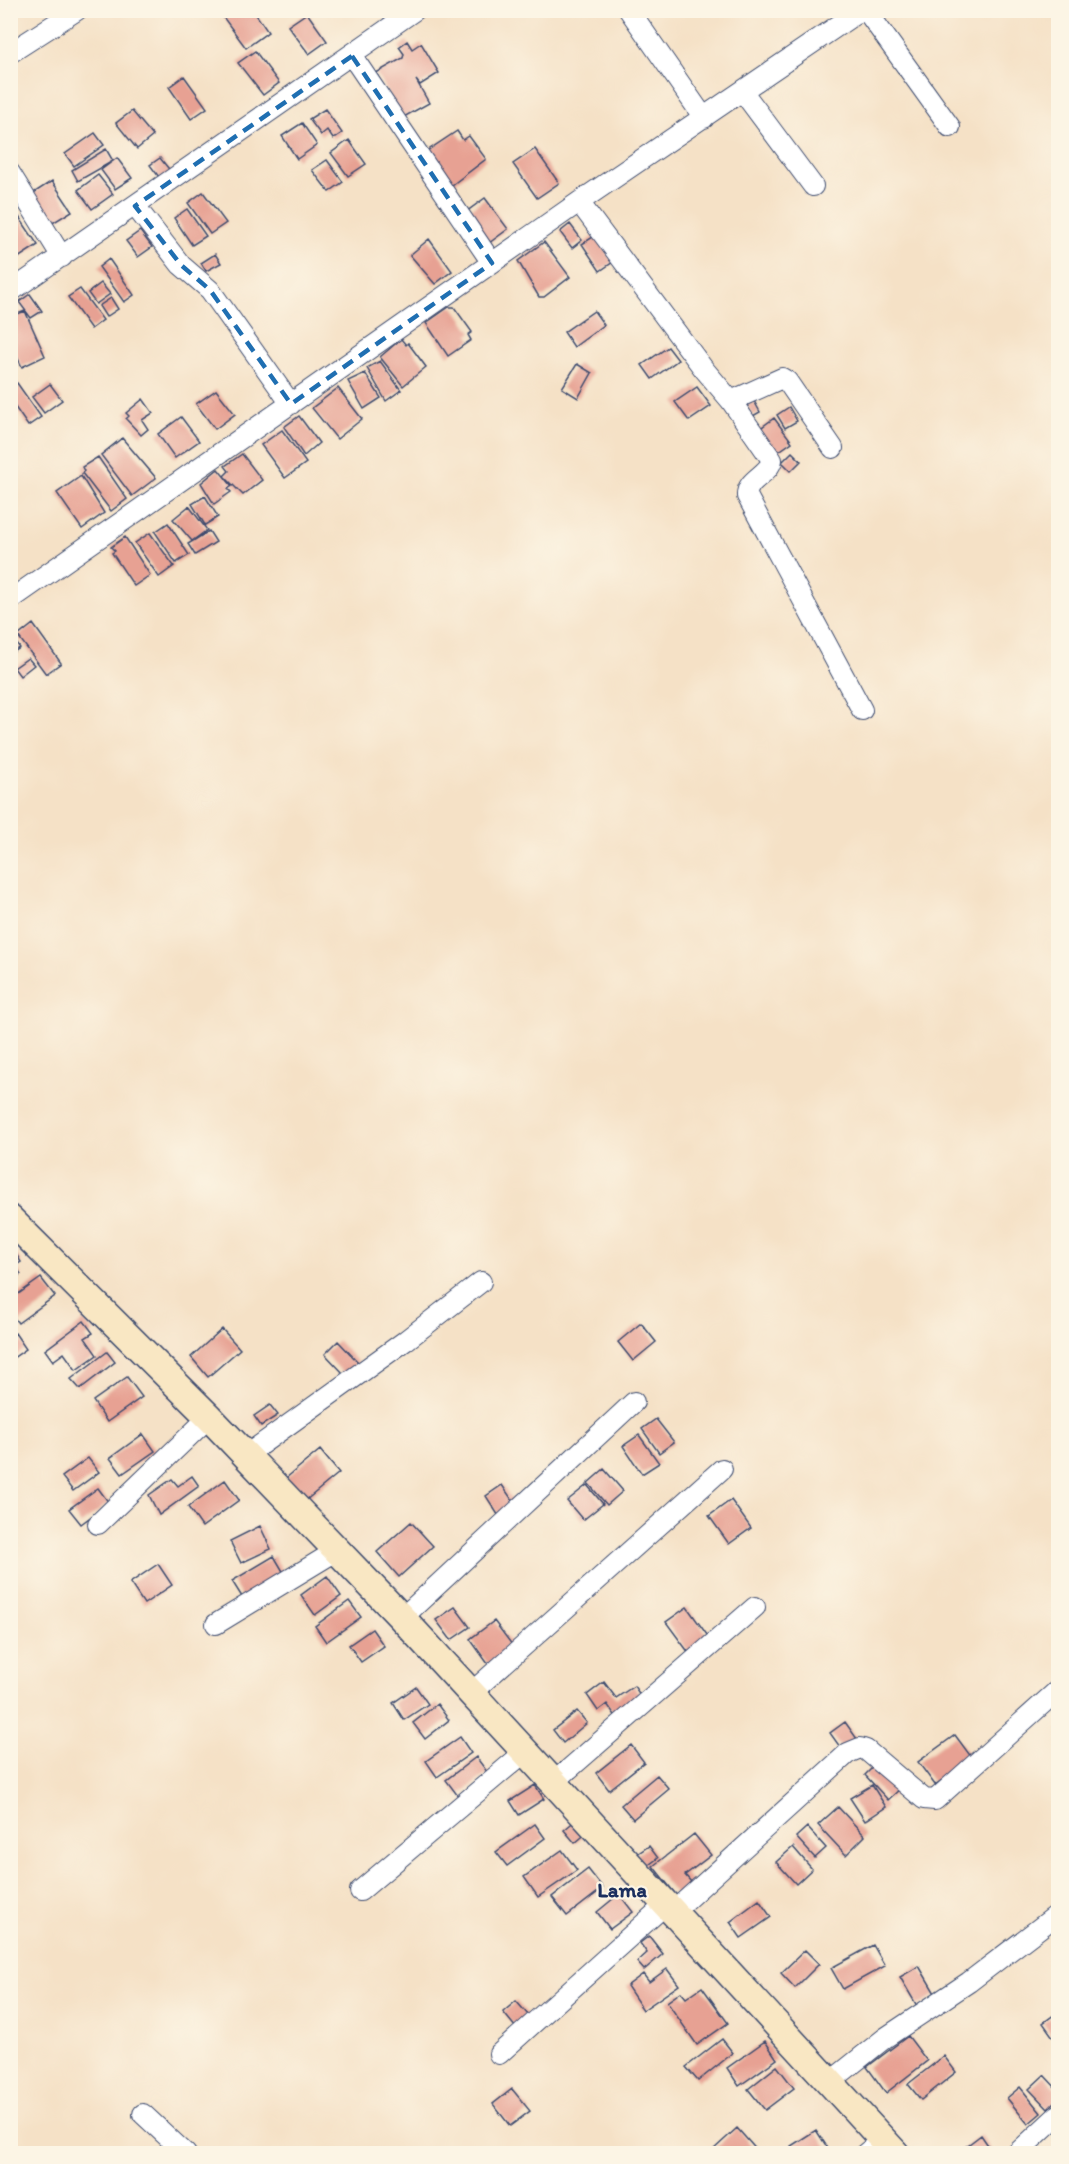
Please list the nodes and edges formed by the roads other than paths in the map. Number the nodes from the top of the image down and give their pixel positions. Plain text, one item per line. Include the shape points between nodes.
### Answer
1 (77, 10) edge
2 (415, 10) edge
3 (629, 10) edge
4 (861, 10) edge
5 (866, 10) edge
6 (10, 53) edge
7 (352, 56) junction
8 (743, 92) junction
9 (704, 118) junction
10 (950, 127) dead end
11 (10, 172) edge
12 (813, 186) dead end
13 (579, 202) junction
14 (135, 206) junction
15 (62, 257) junction
16 (492, 263) junction
17 (10, 292) edge
18 (731, 401) junction
19 (291, 404) junction
20 (833, 448) dead end
21 (10, 600) edge
22 (862, 710) dead end
23 (11, 1221) edge
24 (481, 1282) dead end
25 (634, 1402) dead end
26 (209, 1417) junction
27 (245, 1456) junction
28 (722, 1469) dead end
29 (98, 1524) dead end
30 (336, 1551) junction
31 (755, 1607) dead end
32 (402, 1617) junction
33 (216, 1624) dead end
34 (1059, 1690) edge
35 (471, 1693) junction
36 (526, 1751) junction
37 (554, 1782) junction
38 (360, 1891) dead end
39 (670, 1907) junction
40 (1059, 1914) edge
41 (499, 2054) dead end
42 (830, 2082) junction
43 (143, 2114) dead end
44 (1059, 2115) edge
45 (881, 2149) edge
46 (186, 2154) edge
47 (1016, 2154) edge

1 - 6 street
2 - 7 street
3 - 9 street
4 - 8 street
5 - 10 street
7 - 14 street
7 - 16 street
8 - 9 street
8 - 12 street
9 - 13 street
11 - 15 street
13 - 16 street
13 - 18 street
14 - 15 street
14 - 19 street via 181,265 210,290
15 - 17 street
16 - 19 street
18 - 20 street via 782,378
18 - 22 street via 772,460 767,470 750,484 747,496
19 - 21 street
23 - 26 street
24 - 27 street
25 - 32 street
26 - 27 street
26 - 29 street
27 - 30 street
28 - 35 street
30 - 32 street
30 - 33 street
31 - 37 street
32 - 35 street
34 - 39 street via 935,1800 924,1799 866,1750 848,1753
35 - 36 street
36 - 37 street
36 - 38 street
37 - 39 street
39 - 41 street
39 - 42 street
40 - 42 street
42 - 45 street
43 - 46 street
44 - 47 street

